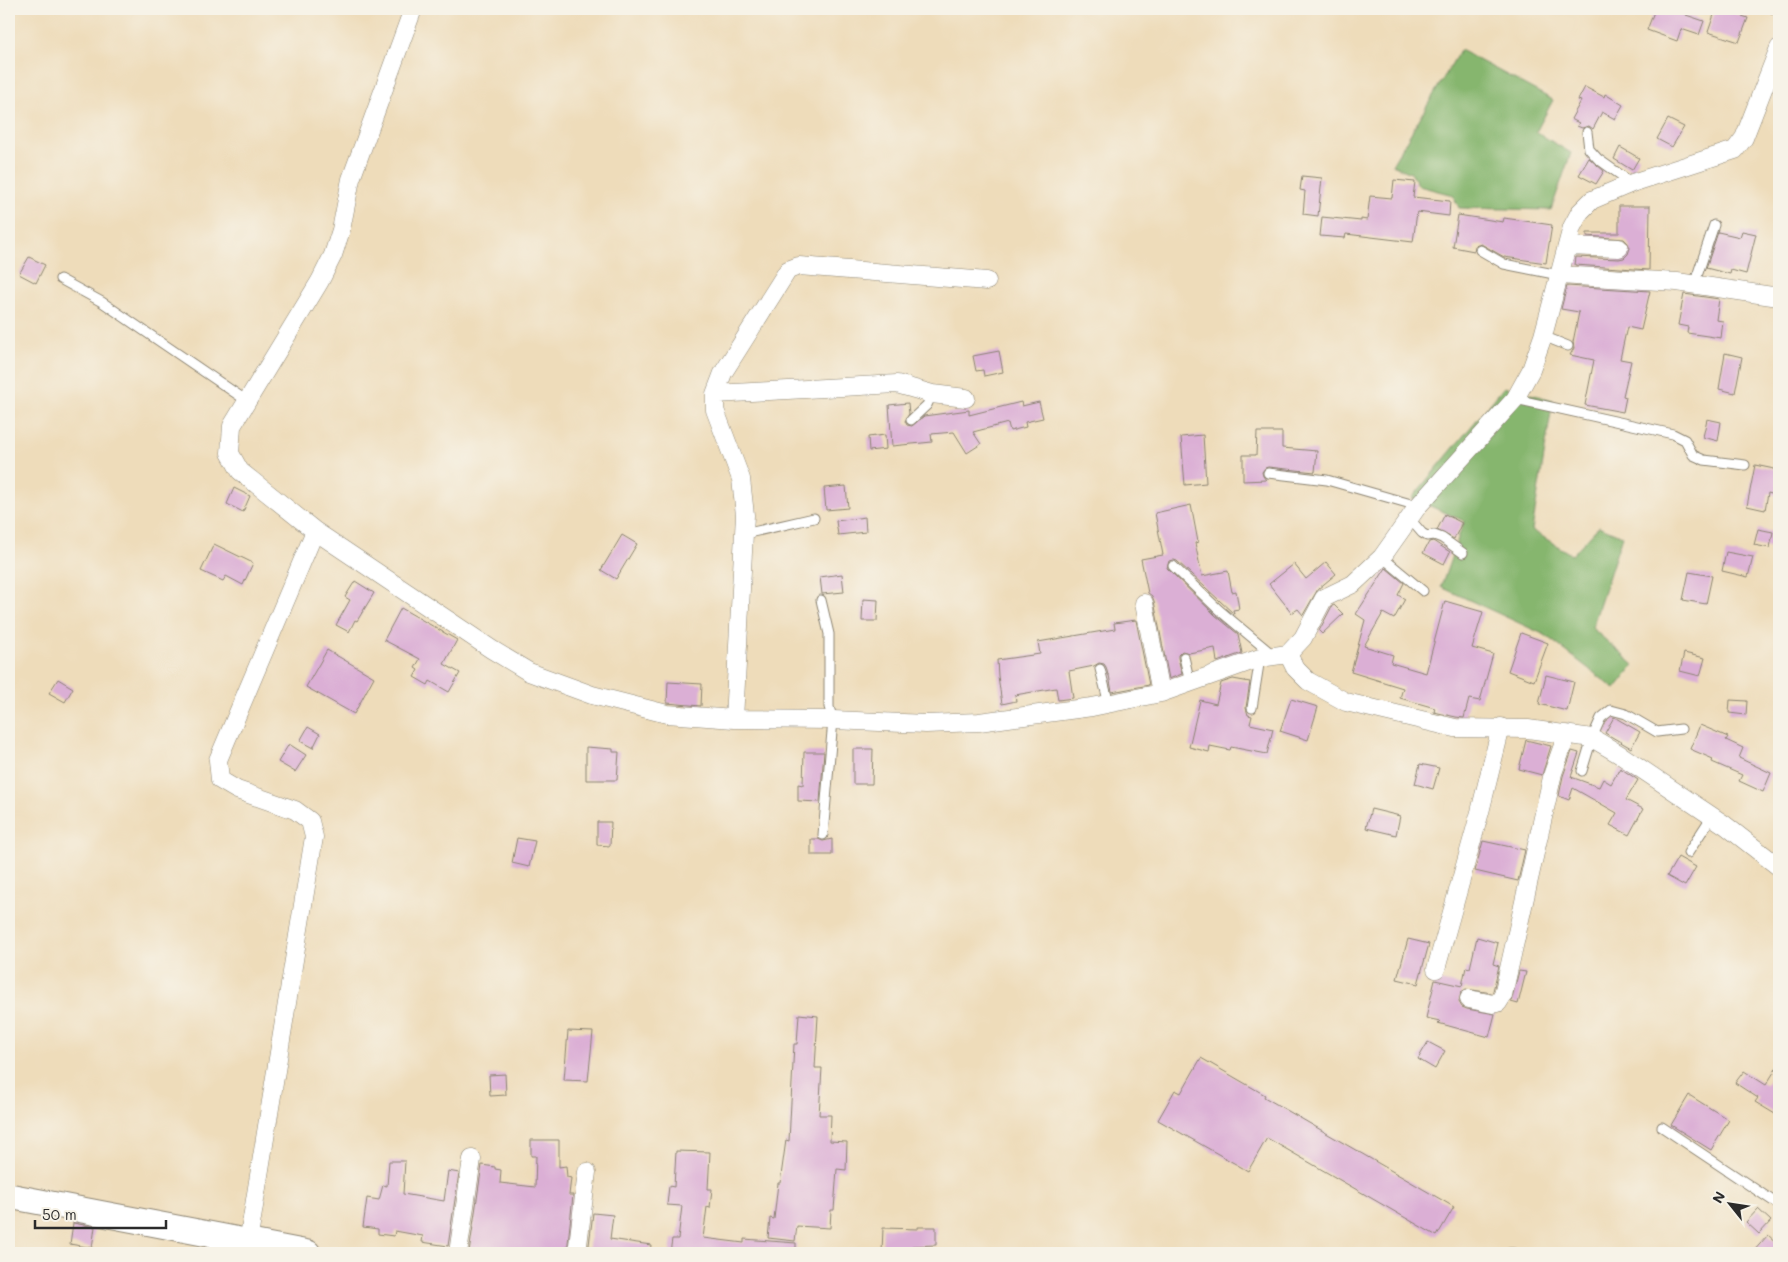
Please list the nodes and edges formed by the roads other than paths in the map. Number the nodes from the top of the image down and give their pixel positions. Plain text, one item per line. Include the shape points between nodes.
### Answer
1 (413, 9) edge
2 (1774, 9) edge
3 (1779, 10) edge
4 (1779, 48) edge
5 (1587, 132) dead end
6 (1632, 182) junction
7 (1714, 225) dead end
8 (1567, 246) junction
9 (1619, 248) dead end
10 (1480, 250) dead end
11 (1559, 275) junction
12 (60, 279) dead end
13 (987, 281) dead end
14 (1694, 285) junction
15 (1779, 297) edge
16 (1543, 336) junction
17 (1568, 346) dead end
18 (715, 394) junction
19 (932, 394) junction
20 (966, 398) dead end
21 (1515, 399) junction
22 (247, 401) junction
23 (911, 420) dead end
24 (1745, 465) dead end
25 (1268, 474) dead end
26 (1413, 512) junction
27 (814, 518) dead end
28 (315, 531) junction
29 (744, 534) junction
30 (1463, 552) dead end
31 (1382, 557) junction
32 (1173, 566) dead end
33 (1423, 592) dead end
34 (821, 600) dead end
35 (1144, 603) dead end
36 (1274, 656) junction
37 (1184, 658) dead end
38 (1100, 669) dead end
39 (1190, 683) junction
40 (1160, 693) junction
41 (1109, 704) junction
42 (1252, 708) dead end
43 (734, 718) junction
44 (833, 720) junction
45 (1501, 727) junction
46 (1681, 729) dead end
47 (1568, 734) junction
48 (1592, 738) junction
49 (1582, 771) dead end
50 (1712, 816) junction
51 (823, 835) dead end
52 (1688, 853) dead end
53 (1779, 866) edge
54 (1436, 969) dead end
55 (1469, 999) dead end
56 (1662, 1127) dead end
57 (472, 1159) dead end
58 (587, 1172) dead end
59 (9, 1196) edge
60 (1779, 1205) edge
61 (248, 1243) junction
62 (308, 1253) edge
63 (458, 1253) edge
64 (577, 1253) edge
65 (1509, 1253) edge
66 (1514, 1253) edge

1 - 22 street via 351,179 333,255
2 - 3 lane
4 - 6 street via 1744,138 1735,150
5 - 6 lane via 1589,149
6 - 8 street via 1592,200 1580,212
7 - 14 lane
8 - 9 street
8 - 11 street
10 - 11 lane via 1504,264
11 - 14 street
11 - 16 street
12 - 22 lane via 102,302
13 - 18 street via 799,266 788,270 723,373
14 - 15 street
16 - 17 lane
16 - 21 street via 1531,370
18 - 19 street via 897,384
18 - 29 street via 715,410 741,478
19 - 20 street
19 - 23 lane via 927,405
21 - 24 lane via 1673,434 1686,440 1693,455 1704,460
21 - 26 street
22 - 28 street via 232,426 230,453 240,471
25 - 26 lane via 1327,480
26 - 30 lane via 1422,533 1442,538
26 - 31 street
27 - 29 lane
28 - 43 street via 529,672 592,695 667,714
28 - 61 street via 218,760 220,780 237,790 295,810 310,821 314,837
29 - 43 street
31 - 33 lane
31 - 36 street via 1353,584 1324,598 1303,638
32 - 36 lane
34 - 44 lane via 829,634 829,707
35 - 40 street
36 - 39 street
36 - 42 lane
36 - 45 street via 1295,668 1308,681 1346,702 1454,728
37 - 39 lane
38 - 41 lane
39 - 40 street
40 - 41 street
41 - 44 street via 979,722 926,724
43 - 44 street
44 - 51 lane
45 - 47 street
45 - 54 street
46 - 48 lane via 1657,732 1626,714 1611,710 1601,718
47 - 48 street
47 - 55 street via 1553,773 1503,996 1493,1004
48 - 49 lane
48 - 50 street
50 - 52 lane
50 - 53 street
56 - 60 lane
57 - 63 street
58 - 64 street
59 - 61 street
61 - 62 street
65 - 66 lane

